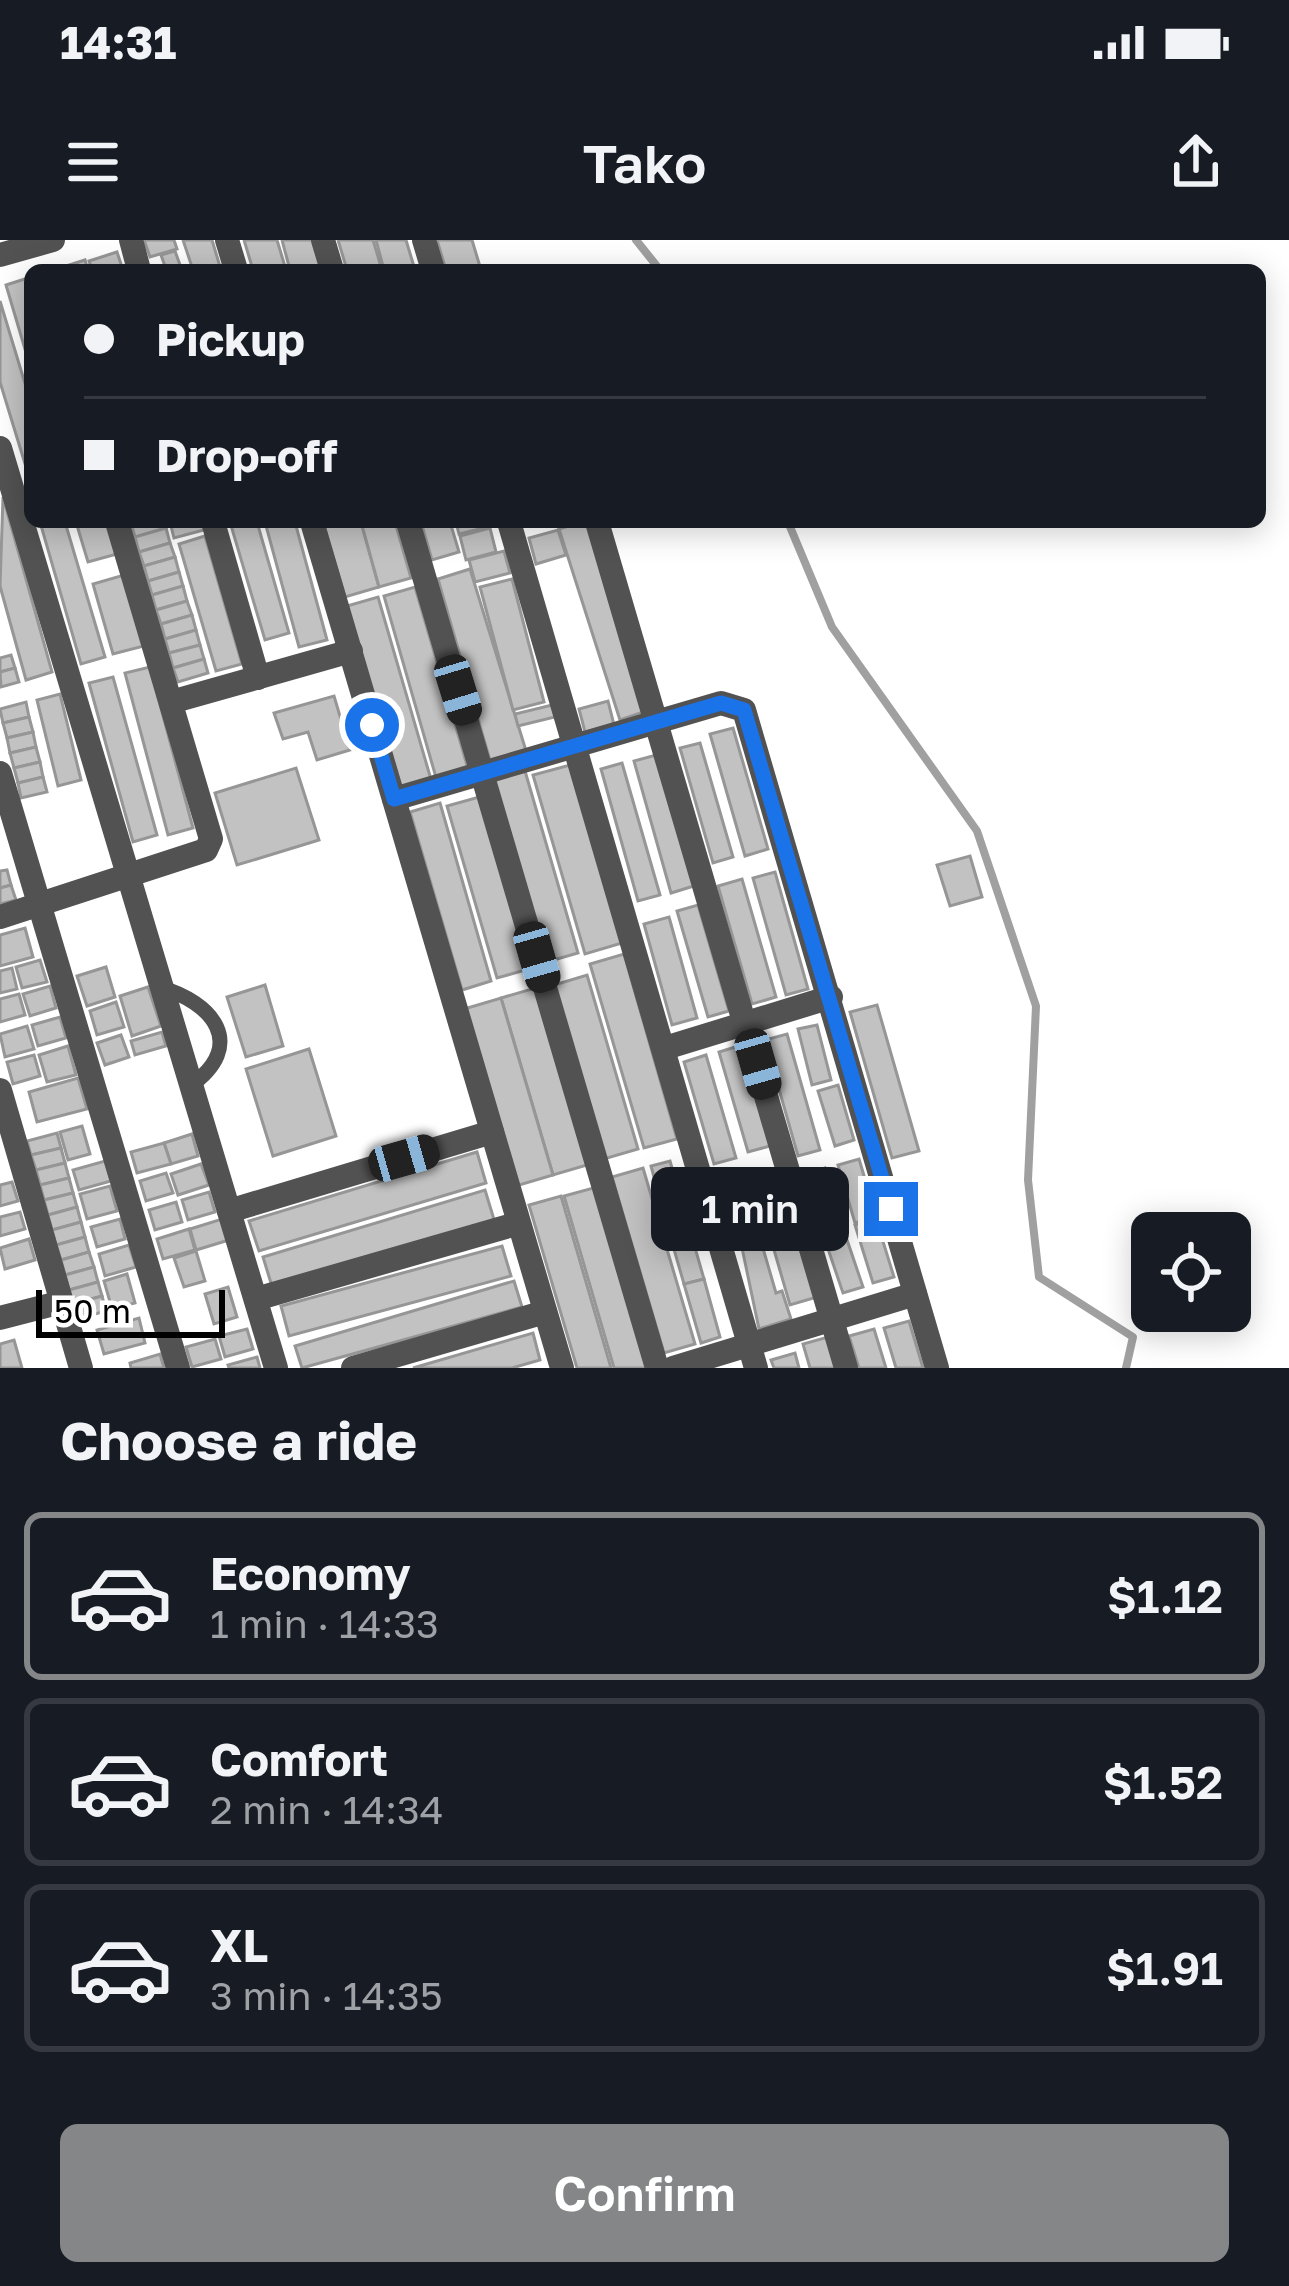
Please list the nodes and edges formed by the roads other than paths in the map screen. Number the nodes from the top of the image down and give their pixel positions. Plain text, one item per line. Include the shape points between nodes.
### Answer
1 (2, 250) edge
2 (44, 252) edge
3 (0, 448) edge
4 (119, 528) edge
5 (215, 528) edge
6 (314, 528) edge
7 (410, 528) edge
8 (511, 528) edge
9 (600, 528) edge
10 (351, 651) junction
11 (258, 678) junction
12 (171, 702) junction
13 (656, 722) junction
14 (574, 744) junction
15 (0, 773) edge
16 (484, 774) junction
17 (394, 799) junction
18 (124, 877) junction
19 (39, 905) junction
20 (0, 917) edge
21 (159, 987) junction
22 (831, 997) junction
23 (745, 1022) junction
24 (665, 1048) junction
25 (190, 1086) junction
26 (0, 1090) edge
27 (492, 1132) junction
28 (229, 1211) junction
29 (517, 1224) junction
30 (915, 1294) junction
31 (256, 1299) junction
32 (62, 1302) junction
33 (545, 1312) junction
34 (0, 1318) edge
35 (831, 1318) junction
36 (752, 1356) edge
37 (80, 1368) edge
38 (178, 1368) edge
39 (276, 1368) edge
40 (353, 1368) edge
41 (562, 1368) edge
42 (657, 1368) edge
43 (673, 1368) edge
44 (846, 1368) edge
45 (937, 1368) edge

1 - 2 street
3 - 18 street
4 - 12 street
5 - 11 street
6 - 10 street
7 - 16 street
8 - 14 street
9 - 13 street
10 - 11 street
10 - 17 street
11 - 12 street
12 - 18 street via 211,839 206,850
13 - 14 street
13 - 22 street via 721,703 744,710
13 - 23 street
14 - 16 street
14 - 24 street
15 - 19 street
16 - 17 street
16 - 42 street
17 - 27 street
18 - 19 street
18 - 21 street
19 - 20 street
19 - 38 street
21 - 25 street
21 - 25 lane via 200,1003 217,1024 211,1068
22 - 23 street
22 - 30 street
23 - 24 street
23 - 35 street
24 - 36 street
25 - 28 street
26 - 32 street
27 - 28 street
27 - 29 street
28 - 31 street
29 - 31 street
29 - 33 street
30 - 35 street
30 - 45 street
31 - 39 street
32 - 34 street
32 - 37 street
33 - 40 street
33 - 41 street
35 - 36 street
35 - 44 street
36 - 43 street

